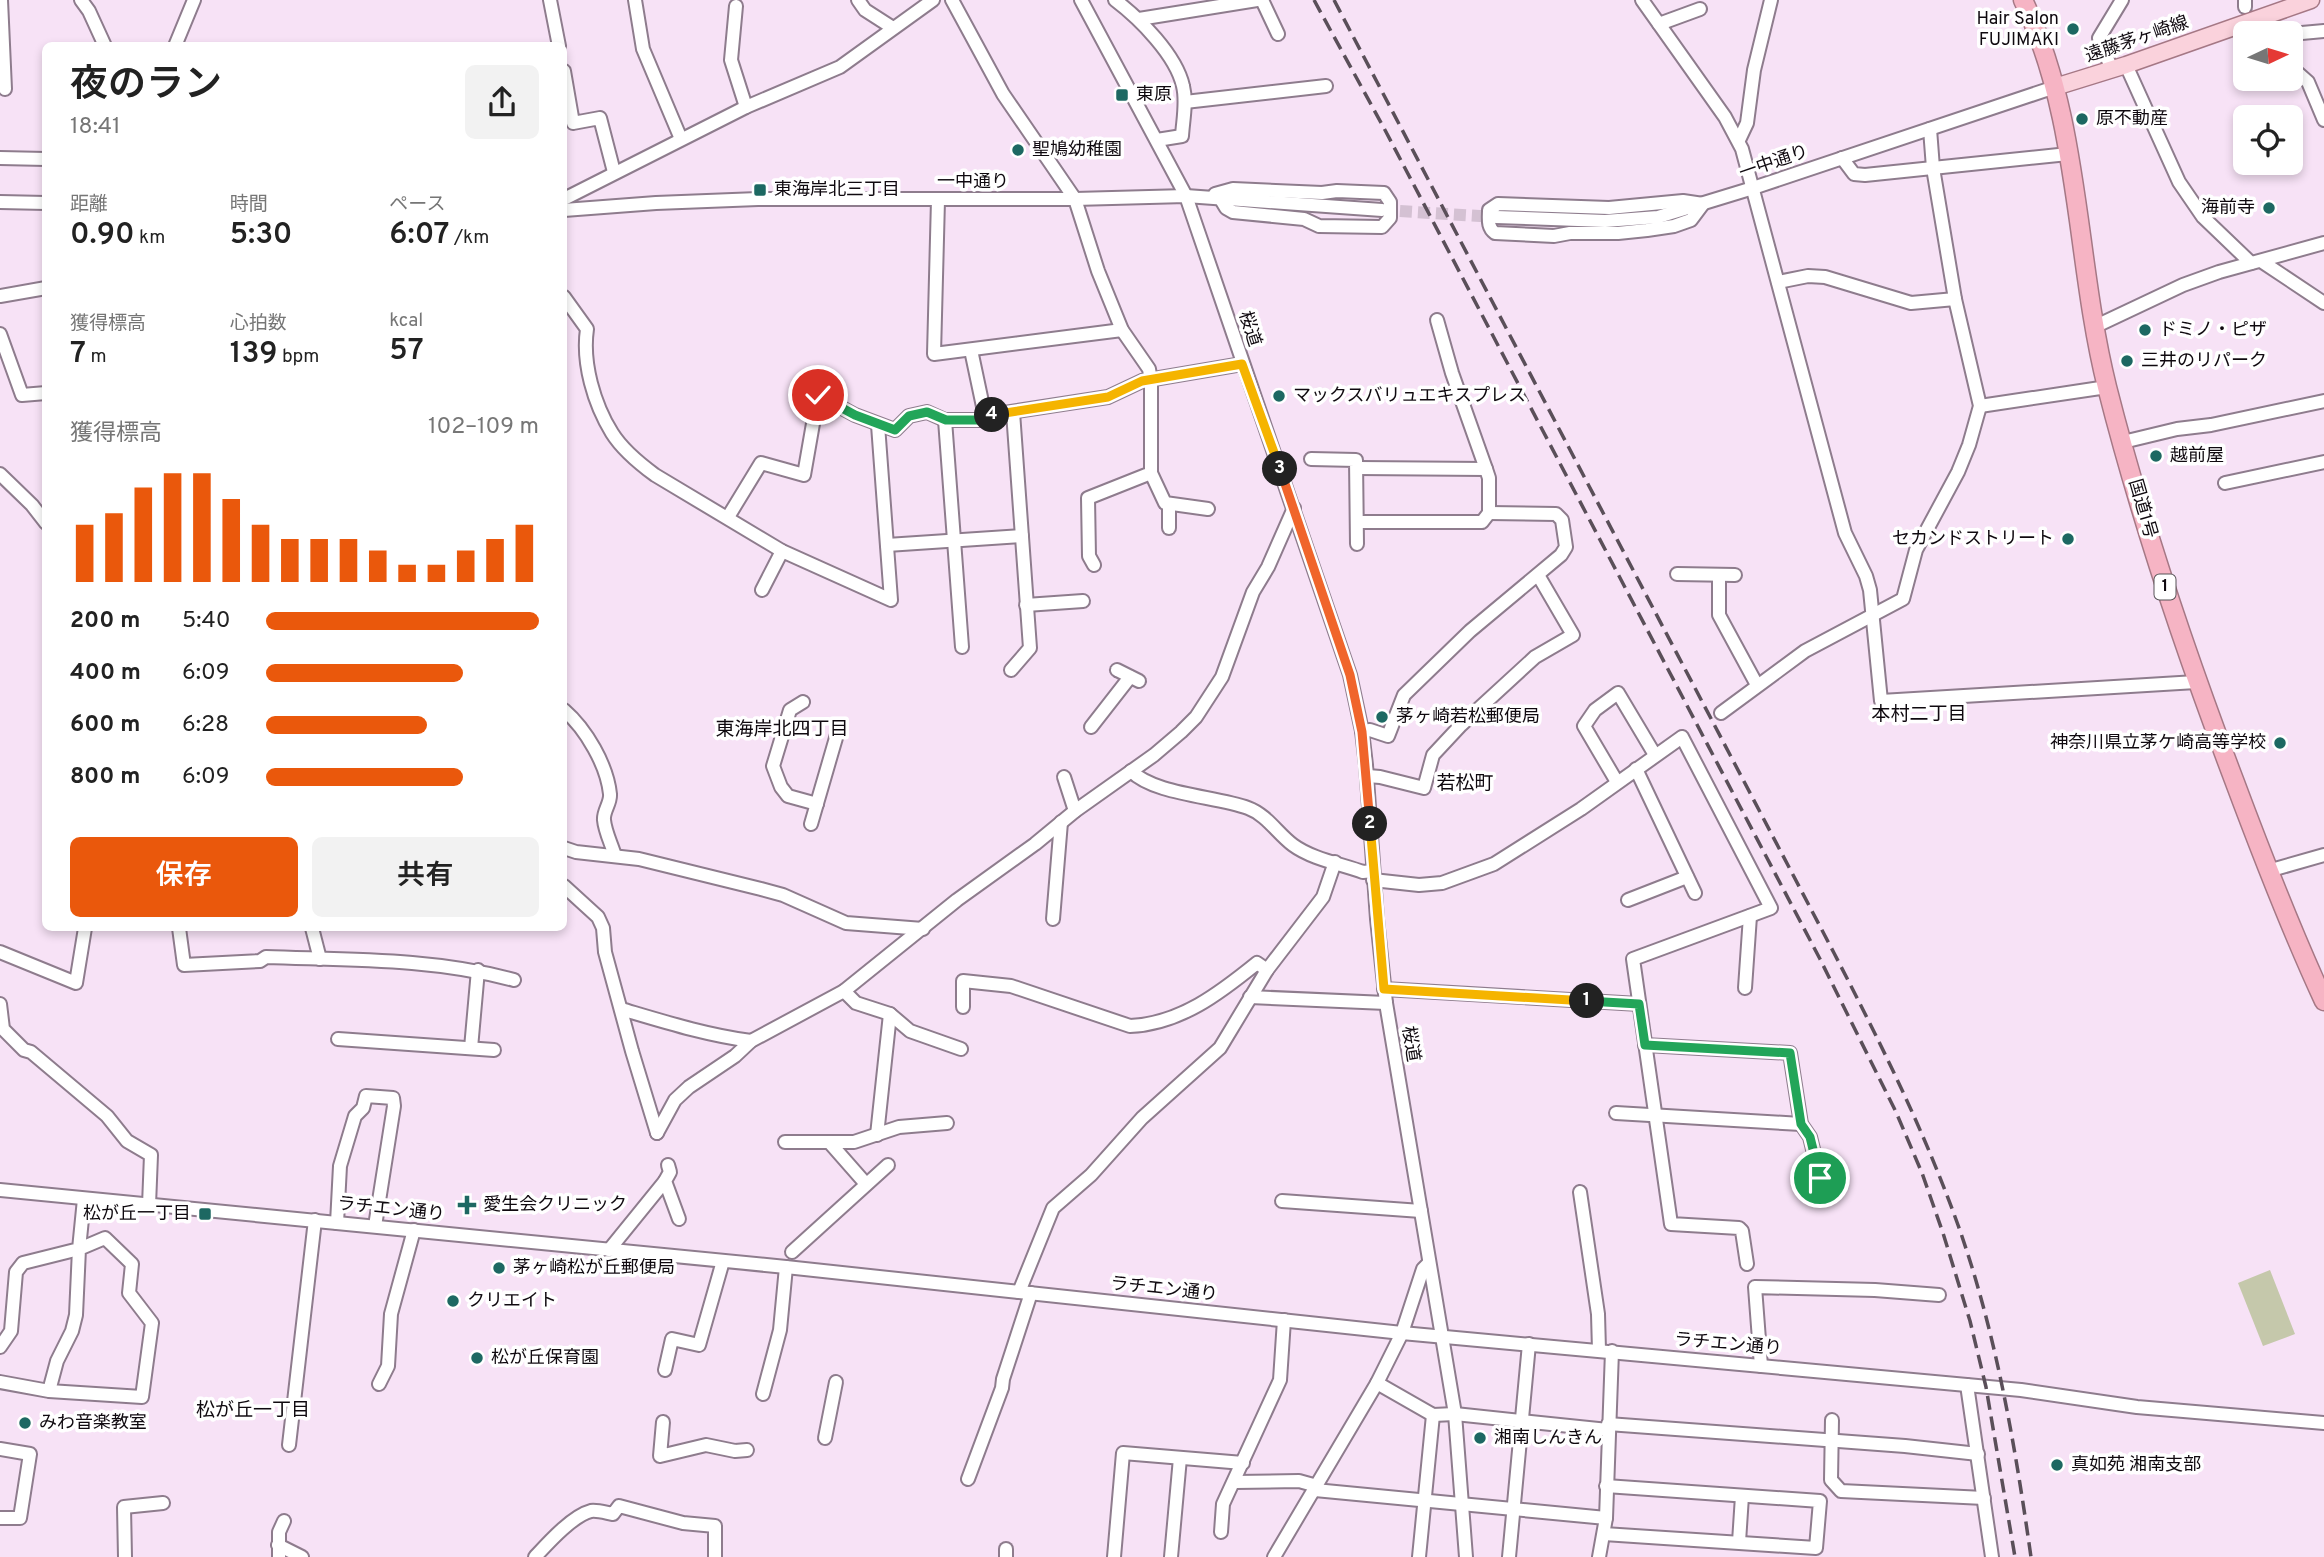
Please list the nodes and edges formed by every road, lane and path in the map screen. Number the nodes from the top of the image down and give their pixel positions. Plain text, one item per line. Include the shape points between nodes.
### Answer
1 (1, 0) edge
2 (81, 0) edge
3 (194, 0) edge
4 (550, 0) edge
5 (635, 0) edge
6 (858, 0) edge
7 (933, 0) edge
8 (952, 0) edge
9 (1081, 0) edge
10 (1115, 0) edge
11 (1260, 0) edge
12 (1642, 0) edge
13 (1771, 0) edge
14 (2022, 0) edge
15 (2122, 0) edge
16 (2311, 0) edge
17 (736, 6) dead end
18 (1700, 9) dead end
19 (1139, 19) junction
20 (1659, 24) junction
21 (894, 28) junction
22 (2324, 31) edge
23 (2303, 33) edge
24 (1278, 34) dead end
25 (103, 42) edge
26 (177, 42) edge
27 (558, 42) edge
28 (2119, 67) junction
29 (2303, 78) edge
30 (1326, 86) dead end
31 (2055, 87) junction
32 (567, 88) edge
33 (5, 89) dead end
34 (1185, 102) junction
35 (746, 107) junction
36 (2324, 120) edge
37 (1930, 129) junction
38 (681, 139) junction
39 (1157, 140) junction
40 (1739, 140) junction
41 (2068, 154) junction
42 (0, 158) edge
43 (42, 159) edge
44 (1842, 159) junction
45 (1933, 167) junction
46 (614, 172) junction
47 (1753, 188) junction
48 (1186, 196) junction
49 (567, 197) edge
50 (1205, 197) junction
51 (1220, 198) junction
52 (1075, 199) junction
53 (938, 200) junction
54 (0, 202) edge
55 (42, 203) edge
56 (1703, 204) junction
57 (567, 210) edge
58 (1382, 210) tunnel mouth
59 (1496, 216) tunnel mouth
60 (2324, 243) edge
61 (2256, 262) junction
62 (1778, 282) junction
63 (42, 289) edge
64 (0, 296) edge
65 (1955, 299) junction
66 (567, 302) edge
67 (2324, 303) edge
68 (1437, 320) dead end
69 (2094, 327) junction
70 (1122, 330) junction
71 (0, 334) edge
72 (971, 350) junction
73 (1242, 364) junction
74 (1151, 381) junction
75 (2107, 387) junction
76 (42, 393) edge
77 (2324, 401) edge
78 (1980, 407) junction
79 (1013, 412) junction
80 (985, 416) junction
81 (946, 420) junction
82 (878, 425) junction
83 (2123, 442) junction
84 (1311, 459) dead end
85 (2324, 462) edge
86 (1358, 468) junction
87 (1486, 469) junction
88 (0, 474) edge
89 (1151, 474) junction
90 (2225, 483) dead end
91 (1170, 504) junction
92 (1294, 508) junction
93 (1208, 509) dead end
94 (1489, 513) junction
95 (728, 517) junction
96 (42, 518) edge
97 (1357, 522) junction
98 (1169, 528) dead end
99 (1022, 536) junction
100 (954, 541) junction
101 (1357, 544) dead end
102 (887, 545) junction
103 (782, 551) junction
104 (1094, 565) dead end
105 (1677, 574) dead end
106 (1538, 575) junction
107 (1719, 575) junction
108 (1735, 575) dead end
109 (762, 590) dead end
110 (1083, 601) dead end
111 (1026, 605) junction
112 (1874, 615) junction
113 (962, 647) dead end
114 (1011, 670) dead end
115 (1117, 670) dead end
116 (2196, 682) junction
117 (1757, 685) junction
118 (803, 702) dead end
119 (567, 713) edge
120 (1721, 713) dead end
121 (1091, 727) dead end
122 (838, 731) dead end
123 (1362, 732) junction
124 (1655, 755) junction
125 (1636, 769) junction
126 (1131, 771) junction
127 (1367, 776) junction
128 (1064, 777) dead end
129 (1617, 782) junction
130 (817, 804) junction
131 (1075, 811) junction
132 (1061, 822) junction
133 (811, 824) dead end
134 (567, 849) edge
135 (2324, 855) edge
136 (615, 856) junction
137 (1335, 862) junction
138 (2268, 871) junction
139 (1373, 876) junction
140 (1687, 877) junction
141 (567, 889) edge
142 (1695, 893) dead end
143 (1628, 900) dead end
144 (1750, 916) junction
145 (1053, 919) dead end
146 (923, 929) junction
147 (84, 931) edge
148 (179, 931) edge
149 (313, 931) edge
150 (0, 952) edge
151 (320, 959) junction
152 (478, 970) junction
153 (1267, 970) junction
154 (513, 980) dead end
155 (1745, 988) dead end
156 (1384, 989) junction
157 (844, 991) junction
158 (1250, 998) junction
159 (2324, 1001) edge
160 (1386, 1003) junction
161 (0, 1004) edge
162 (1639, 1004) junction
163 (963, 1007) dead end
164 (621, 1009) junction
165 (890, 1014) junction
166 (1, 1029) edge
167 (338, 1039) dead end
168 (751, 1041) junction
169 (1645, 1045) junction
170 (471, 1048) junction
171 (961, 1049) dead end
172 (494, 1050) dead end
173 (1616, 1113) dead end
174 (1656, 1115) junction
175 (947, 1123) dead end
176 (1801, 1124) junction
177 (877, 1136) junction
178 (785, 1142) dead end
179 (830, 1143) junction
180 (668, 1165) dead end
181 (888, 1165) dead end
182 (1820, 1178) dead end
183 (665, 1181) junction
184 (866, 1184) junction
185 (0, 1190) edge
186 (1580, 1192) dead end
187 (84, 1199) junction
188 (1282, 1201) dead end
189 (149, 1205) junction
190 (1421, 1211) junction
191 (679, 1219) dead end
192 (315, 1220) junction
193 (337, 1223) junction
194 (375, 1226) junction
195 (414, 1230) junction
196 (79, 1249) junction
197 (610, 1250) junction
198 (792, 1252) dead end
199 (723, 1261) junction
200 (1429, 1263) junction
201 (1747, 1264) dead end
202 (786, 1267) junction
203 (1025, 1293) junction
204 (1939, 1295) dead end
205 (1284, 1320) junction
206 (1402, 1333) junction
207 (1442, 1336) junction
208 (1529, 1344) junction
209 (0, 1347) edge
210 (1606, 1351) junction
211 (1761, 1366) junction
212 (665, 1370) dead end
213 (0, 1382) edge
214 (836, 1382) dead end
215 (1377, 1383) junction
216 (379, 1384) dead end
217 (1967, 1385) junction
218 (49, 1391) junction
219 (764, 1394) dead end
220 (1455, 1414) junction
221 (1433, 1415) junction
222 (1832, 1420) dead end
223 (1522, 1421) junction
224 (663, 1422) dead end
225 (2324, 1423) edge
226 (1608, 1427) junction
227 (825, 1438) dead end
228 (1832, 1440) junction
229 (289, 1445) dead end
230 (0, 1449) edge
231 (747, 1450) dead end
232 (1978, 1454) junction
233 (1180, 1458) junction
234 (1243, 1463) junction
235 (968, 1479) dead end
236 (1235, 1482) junction
237 (1606, 1486) junction
238 (1316, 1488) junction
239 (1742, 1496) junction
240 (1984, 1497) junction
241 (1425, 1501) junction
242 (163, 1503) dead end
243 (1462, 1504) junction
244 (1513, 1509) junction
245 (0, 1518) edge
246 (1606, 1518) junction
247 (284, 1521) dead end
248 (1221, 1532) dead end
249 (1604, 1535) junction
250 (1739, 1542) junction
251 (279, 1551) edge
252 (125, 1557) edge
253 (302, 1557) edge
254 (535, 1557) edge
255 (715, 1557) edge
256 (1114, 1557) edge
257 (1171, 1557) edge
258 (1274, 1557) edge
259 (1419, 1557) edge
260 (1466, 1557) edge
261 (1509, 1557) edge
262 (1599, 1557) edge
263 (1992, 1557) edge

1 - 33 street
2 - 25 street
3 - 26 street
4 - 27 street
5 - 38 street via 643,49
6 - 21 street via 865,10
7 - 21 street
8 - 52 street via 1003,94
9 - 39 street, 桜道
10 - 19 street
11 - 19 street
11 - 24 street
12 - 20 street
13 - 40 street via 1749,114
14 - 31 highway, 国道1号 / 1
15 - 28 street via 2099,38
16 - 28 main road, 遠藤茅ヶ崎線
17 - 35 street via 731,60
18 - 20 street
19 - 34 street via 1174,65
20 - 40 street
21 - 35 street via 840,67
22 - 23 street
28 - 31 main road, 遠藤茅ヶ崎線
28 - 61 street via 2179,182 2203,217
29 - 36 street
30 - 34 street
31 - 37 street, 一中通り
31 - 41 highway, 国道1号 / 1
32 - 46 street via 573,123 600,118
34 - 39 street via 1182,136
35 - 38 street
37 - 44 street, 一中通り
37 - 45 street
38 - 46 street
39 - 48 street, 桜道
40 - 47 street
41 - 45 street
41 - 69 highway, 国道1号 / 1
42 - 43 street
44 - 45 street via 1854,174 1865,176
44 - 47 street, 一中通り
45 - 65 street
46 - 49 street
47 - 56 street, 一中通り
47 - 62 street
48 - 50 street, 一中通り
48 - 52 street, 一中通り
48 - 73 street, 桜道
50 - 51 street, 一中通り
50 - 51 street via 1233,189 1384,193 1390,202 1390,218 1381,227 1319,226 1304,219 1233,212
51 - 58 street, 一中通り
52 - 53 street, 一中通り
52 - 70 street
53 - 57 street, 一中通り via 734,200
53 - 72 street via 934,354
54 - 55 street
56 - 56 street via 1691,220 1674,226 1618,233 1495,233 1488,224 1489,211 1497,204 1609,208 1683,201
56 - 59 street, 一中通り via 1630,220
60 - 61 street
61 - 67 street
61 - 69 street via 2183,285
62 - 65 street via 1825,277 1911,303
62 - 112 street via 1845,533 1866,576
63 - 64 street
65 - 78 street
66 - 95 street via 587,329 586,354 595,398 613,435 655,475
68 - 87 street
69 - 75 highway, 国道1号 / 1
70 - 72 street
70 - 74 street via 1149,369
71 - 76 street via 22,395
72 - 80 street
73 - 74 street
73 - 92 street, 桜道
74 - 79 street via 1108,397
74 - 89 street
75 - 78 street
75 - 83 highway, 国道1号 / 1
77 - 83 street
78 - 112 street via 1958,472 1916,550 1903,599
79 - 80 street
79 - 99 street
80 - 81 street via 981,420
81 - 82 street via 927,412 909,416 895,430
81 - 100 street
82 - 95 street via 818,395 804,475 761,463
82 - 102 street
83 - 116 highway, 国道1号 / 1
84 - 86 street via 1356,460
85 - 90 street
86 - 87 street
86 - 97 street
87 - 94 street
88 - 96 street
89 - 91 street via 1165,503
89 - 104 street via 1087,498 1089,556
91 - 93 street
91 - 98 street
92 - 123 street, 桜道 via 1350,675
92 - 126 street via 1253,592 1222,677 1196,717
94 - 97 street via 1482,522
94 - 106 street via 1556,514 1562,520 1566,547
95 - 103 street
97 - 101 street
99 - 100 street
99 - 111 street
100 - 102 street
100 - 113 street
102 - 103 street via 891,600
103 - 109 street
105 - 107 street
106 - 123 street via 1470,631 1404,695 1388,736
106 - 127 street via 1573,635 1535,657 1461,725 1433,755 1424,788
107 - 108 street
107 - 117 street via 1719,615
110 - 111 street
111 - 114 street via 1030,648
112 - 116 street via 1881,701
112 - 117 street via 1805,651
115 - 121 street via 1135,679
116 - 138 highway, 国道1号 / 1
117 - 120 street
118 - 130 street via 790,710 773,766 788,796
119 - 136 street via 603,766 611,797 603,818
122 - 130 street
123 - 127 street, 桜道
124 - 125 street
124 - 129 street via 1618,694 1595,710 1584,726
124 - 144 street via 1682,737 1771,908
125 - 129 street
125 - 140 street
126 - 131 street
126 - 137 street via 1167,789 1251,809 1291,844
127 - 139 street, 桜道
128 - 131 street
129 - 139 street via 1515,853 1481,870 1419,885
130 - 133 street
131 - 132 street
132 - 145 street
132 - 146 street
134 - 136 street
135 - 138 street
136 - 146 street via 783,895 846,923
137 - 139 street
137 - 153 street via 1323,897
138 - 159 highway, 国道1号 / 1
139 - 156 street, 桜道
140 - 142 street
140 - 143 street
141 - 164 street via 603,928
144 - 155 street
144 - 162 street via 1633,959
146 - 157 street
147 - 150 street via 76,982
148 - 151 street via 184,965 266,957
149 - 151 street
151 - 152 street
152 - 154 street
152 - 170 street
153 - 158 street
153 - 163 street via 1257,963 1212,999 1144,1025 1130,1026 995,983 963,981
156 - 160 street, 桜道
156 - 162 street
157 - 165 street via 856,1003
157 - 168 street
158 - 160 street
158 - 203 street via 1214,1054 1142,1118 1091,1175 1053,1208
160 - 190 street, 桜道
161 - 166 street
162 - 169 street
164 - 168 street via 681,1028
164 - 168 street via 657,1133 682,1093
165 - 171 street via 910,1031
165 - 177 street
166 - 189 street via 107,1116 128,1141 151,1155
167 - 170 street
169 - 174 street
169 - 176 street via 1790,1053
170 - 172 street
173 - 174 street
174 - 176 street
174 - 201 street via 1671,1224 1739,1228
175 - 177 street via 899,1127
176 - 182 street via 1810,1137
177 - 179 street
178 - 179 street
179 - 184 street
180 - 183 street
181 - 184 street
183 - 191 street
183 - 197 street
184 - 198 street
185 - 187 street, ラチエン通り
186 - 210 street
187 - 189 street, ラチエン通り
187 - 196 street
188 - 190 street
189 - 192 street, ラチエン通り
190 - 200 street, 桜道
192 - 193 street, ラチエン通り
192 - 229 street
193 - 194 street, ラチエン通り
193 - 194 street via 340,1166 355,1116 366,1096 393,1098
194 - 195 street, ラチエン通り
195 - 197 street, ラチエン通り
195 - 216 street via 391,1314 388,1366
196 - 209 street via 23,1262 16,1272 11,1331
196 - 218 street via 76,1315
196 - 218 street via 105,1238 132,1264 130,1293 152,1323 142,1397
197 - 199 street, ラチエン通り
199 - 202 street, ラチエン通り
199 - 212 street via 699,1345 671,1339
200 - 206 street via 1419,1279
200 - 207 street, 桜道
202 - 203 street, ラチエン通り
202 - 219 street via 780,1330
203 - 205 street, ラチエン通り
203 - 235 street via 1002,1388
204 - 211 street via 1755,1287
205 - 206 street, ラチエン通り
205 - 234 street via 1280,1380
206 - 207 street, ラチエン通り
206 - 215 street
207 - 208 street, ラチエン通り
207 - 220 street, 桜道
208 - 210 street, ラチエン通り
208 - 223 street
210 - 211 street, ラチエン通り
210 - 226 street
211 - 217 street, ラチエン通り
213 - 218 street
214 - 227 street
215 - 221 street
215 - 238 street
217 - 225 street, ラチエン通り via 2137,1407
217 - 232 street
220 - 221 street
220 - 223 street
220 - 243 street, 桜道
221 - 241 street
222 - 228 street
223 - 226 street
223 - 244 street
224 - 231 street via 660,1456 706,1445
226 - 228 street
226 - 237 street
228 - 232 street
228 - 240 street via 1831,1480 1841,1491
230 - 245 street via 30,1454 20,1518
232 - 240 street
233 - 234 street
233 - 256 street via 1123,1454
233 - 257 street
234 - 236 street
236 - 238 street via 1299,1481
236 - 248 street via 1223,1504
237 - 239 street
237 - 246 street
238 - 241 street
238 - 258 street
239 - 250 street
239 - 250 street via 1820,1501 1816,1548
240 - 263 street
241 - 243 street
241 - 259 street
242 - 252 street via 124,1507
243 - 244 street
243 - 260 street, 桜道
244 - 246 street
244 - 261 street
246 - 249 street
247 - 251 street
249 - 250 street
249 - 262 street
251 - 253 street
254 - 255 street via 573,1522 592,1511 613,1514 619,1506 683,1523 715,1526

